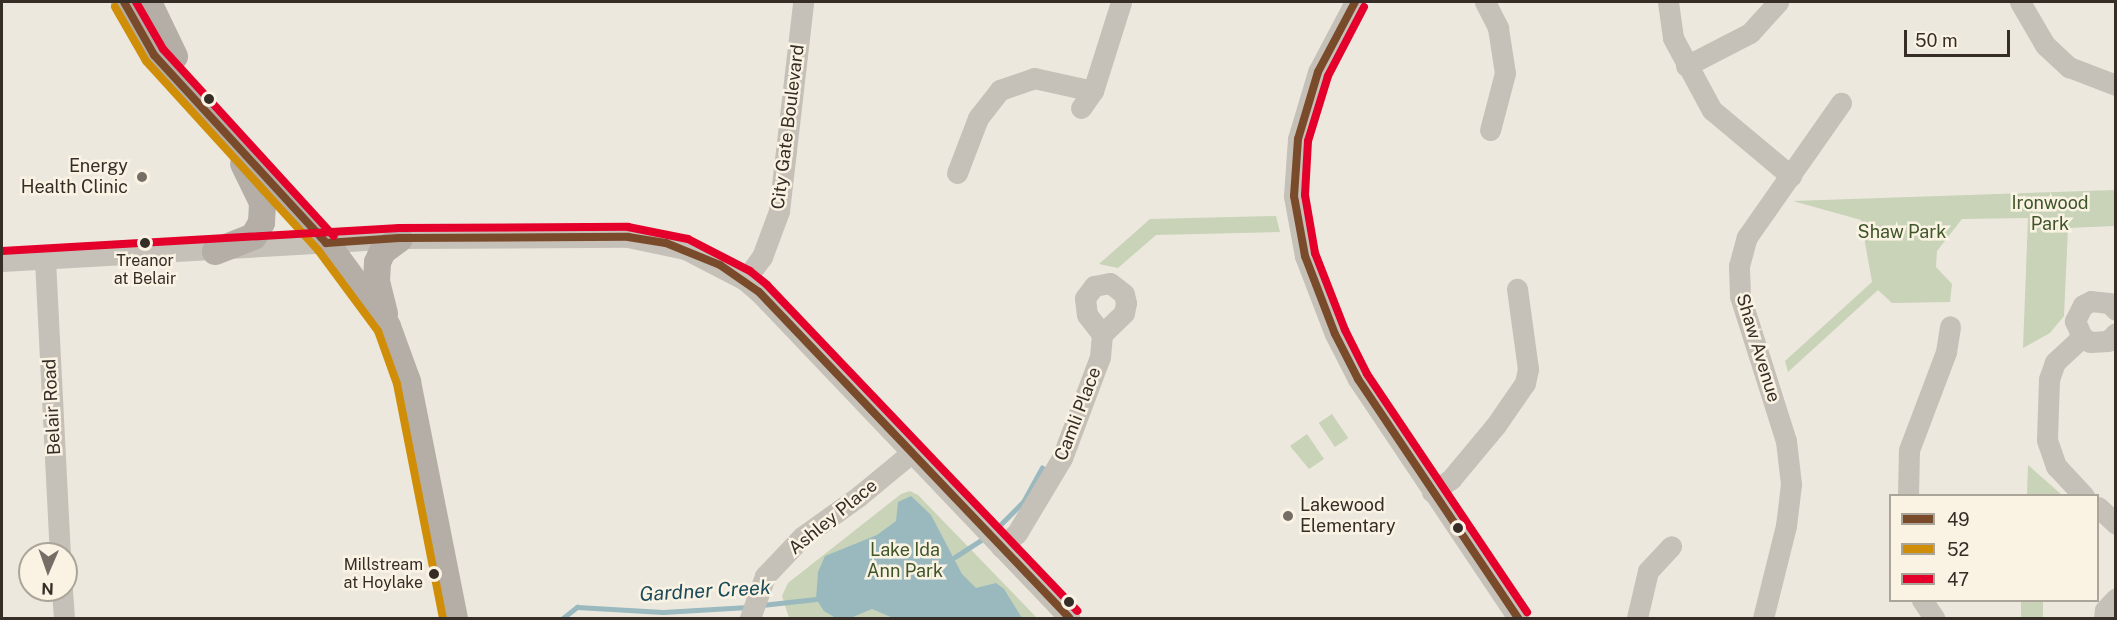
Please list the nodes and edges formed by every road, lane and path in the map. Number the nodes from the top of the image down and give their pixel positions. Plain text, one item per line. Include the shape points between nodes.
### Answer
1 (124, 2) edge
2 (148, 2) edge
3 (803, 2) edge
4 (1121, 2) edge
5 (1355, 2) edge
6 (1485, 2) edge
7 (1668, 2) edge
8 (1779, 2) edge
9 (2020, 2) edge
10 (1686, 66) junction
11 (2115, 85) edge
12 (194, 97) junction
13 (1841, 103) dead end
14 (1490, 130) dead end
15 (228, 133) junction
16 (957, 173) dead end
17 (1791, 176) junction
18 (399, 238) junction
19 (326, 243) junction
20 (215, 251) junction
21 (45, 260) junction
22 (2, 261) edge
23 (745, 280) junction
24 (1517, 290) dead end
25 (2115, 310) edge
26 (387, 326) junction
27 (1950, 326) dead end
28 (2115, 333) edge
29 (1102, 334) dead end
30 (2082, 338) junction
31 (910, 454) junction
32 (1431, 492) junction
33 (1908, 494) edge
34 (2083, 494) edge
35 (2099, 509) edge
36 (2115, 524) edge
37 (59, 542) edge
38 (1671, 546) dead end
39 (1001, 547) junction
40 (2115, 598) edge
41 (63, 602) edge
42 (1923, 602) edge
43 (64, 618) edge
44 (453, 618) edge
45 (750, 618) edge
46 (1068, 618) edge
47 (1518, 618) edge
48 (1637, 618) edge
49 (1763, 618) edge
50 (1934, 618) edge
51 (2104, 618) edge

1 - 12 main road via 154,55
2 - 12 main road
3 - 23 street, City Gate Boulevard via 779,211 762,257
4 - 16 street via 1087,100 1034,78 1000,90 978,118
5 - 32 street via 1318,72 1304,110 1293,169 1297,223 1316,288 1335,334 1358,379
6 - 14 street via 1498,28 1505,74
7 - 10 street via 1673,38
8 - 10 street via 1750,33
9 - 11 street via 2045,45 2069,67
10 - 17 street via 1712,110
12 - 15 main road
13 - 17 street, Shaw Avenue
15 - 19 main road
15 - 20 main road via 262,202 261,222 253,236
17 - 49 street, Shaw Avenue via 1747,237 1739,266 1740,296 1786,441 1791,483 1786,526
18 - 19 street
18 - 23 street via 647,238 702,256
18 - 26 main road via 382,251 377,262 376,281
19 - 20 street
19 - 26 main road
20 - 21 street
21 - 22 street
21 - 37 street, Belair Road
23 - 31 street
24 - 32 street via 1528,369 1525,383 1451,479
25 - 30 street via 2100,300 2083,305 2075,321
26 - 44 main road via 406,381
27 - 33 street via 1946,352 1909,450
28 - 30 street via 2099,344
29 - 39 street, Camli Place via 1100,357 1062,458 1017,532
30 - 34 street via 2063,350 2049,379 2047,440 2056,466
31 - 39 street
31 - 45 street, Ashley Place via 860,496 801,537 765,576
32 - 47 street
35 - 36 street
38 - 48 street via 1648,571
39 - 46 street
40 - 51 street
41 - 43 street
42 - 50 street

